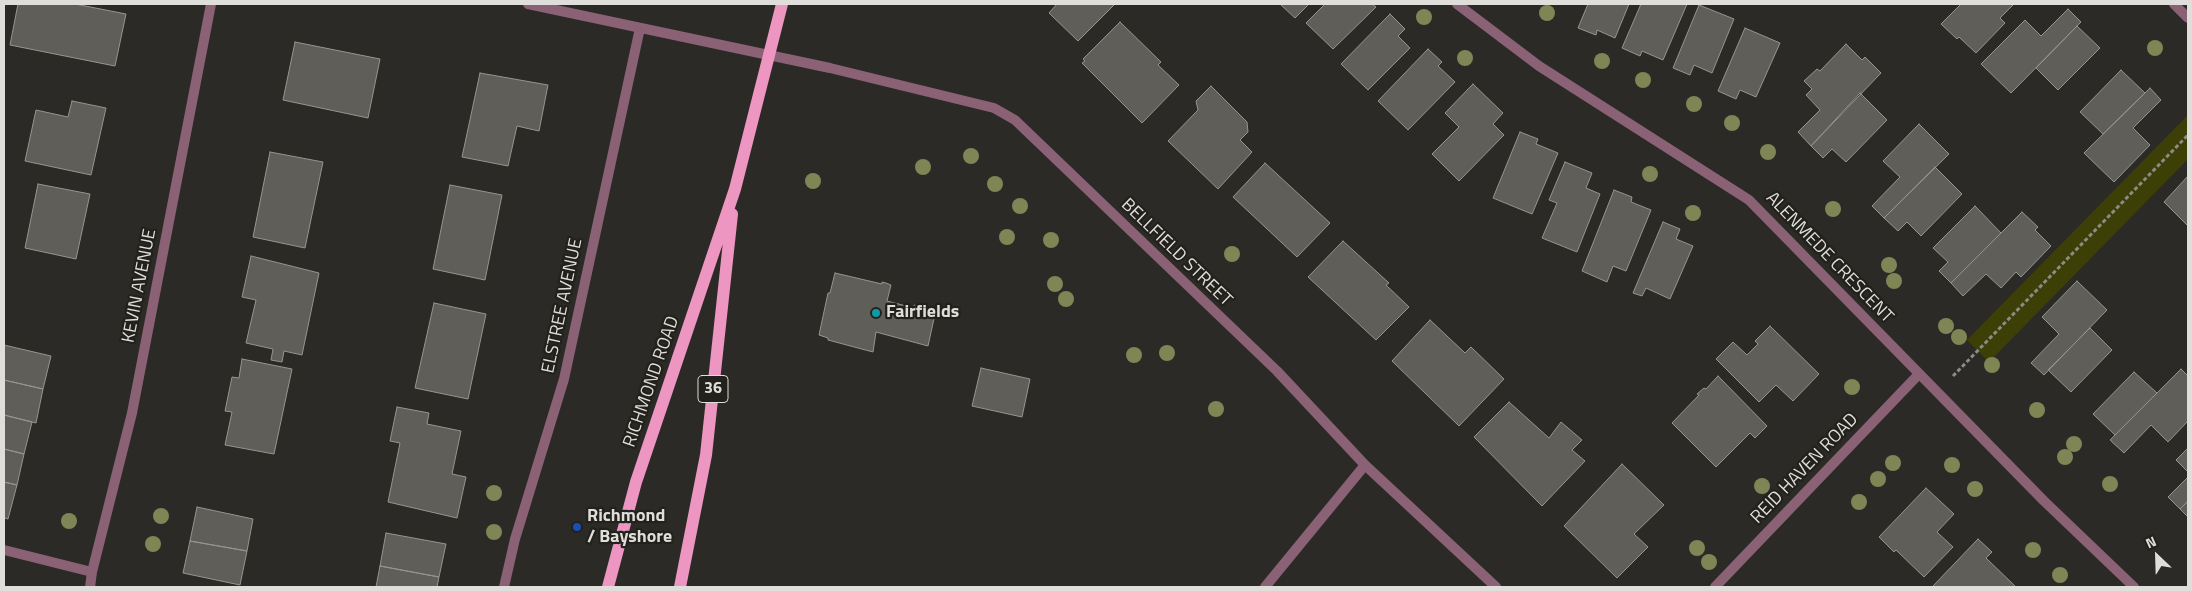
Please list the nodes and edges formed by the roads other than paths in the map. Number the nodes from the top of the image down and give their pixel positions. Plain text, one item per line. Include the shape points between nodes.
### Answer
1 (211, 4) edge
2 (528, 4) edge
3 (782, 4) edge
4 (1457, 4) edge
5 (2174, 4) edge
6 (2188, 18) edge
7 (640, 28) junction
8 (770, 54) junction
9 (735, 190) junction
10 (1919, 374) junction
11 (1366, 465) junction
12 (4, 550) edge
13 (92, 572) junction
14 (90, 587) edge
15 (504, 587) edge
16 (608, 587) edge
17 (680, 587) edge
18 (1265, 587) edge
19 (1496, 587) edge
20 (1715, 587) edge
21 (2134, 587) edge

1 - 13 street, KEVIN AVENUE via 132,413
2 - 7 street, BELLFIELD STREET
3 - 8 main road, RICHMOND ROAD / 36
4 - 10 street, ALENMEDE CRESCENT via 1539,66 1749,200
5 - 6 street
7 - 8 street, BELLFIELD STREET
7 - 15 street, ELSTREE AVENUE via 564,379 514,540
8 - 9 main road, RICHMOND ROAD / 36
8 - 11 street, BELLFIELD STREET via 994,108 1015,120 1277,371
9 - 16 main road, RICHMOND ROAD / 36 via 636,482
9 - 17 main road, RICHMOND ROAD / 36 via 706,455
10 - 20 street, REID HAVEN ROAD
10 - 21 street, ALENMEDE CRESCENT
11 - 18 street
11 - 19 street, BELLFIELD STREET
12 - 13 street
13 - 14 street, KEVIN AVENUE

